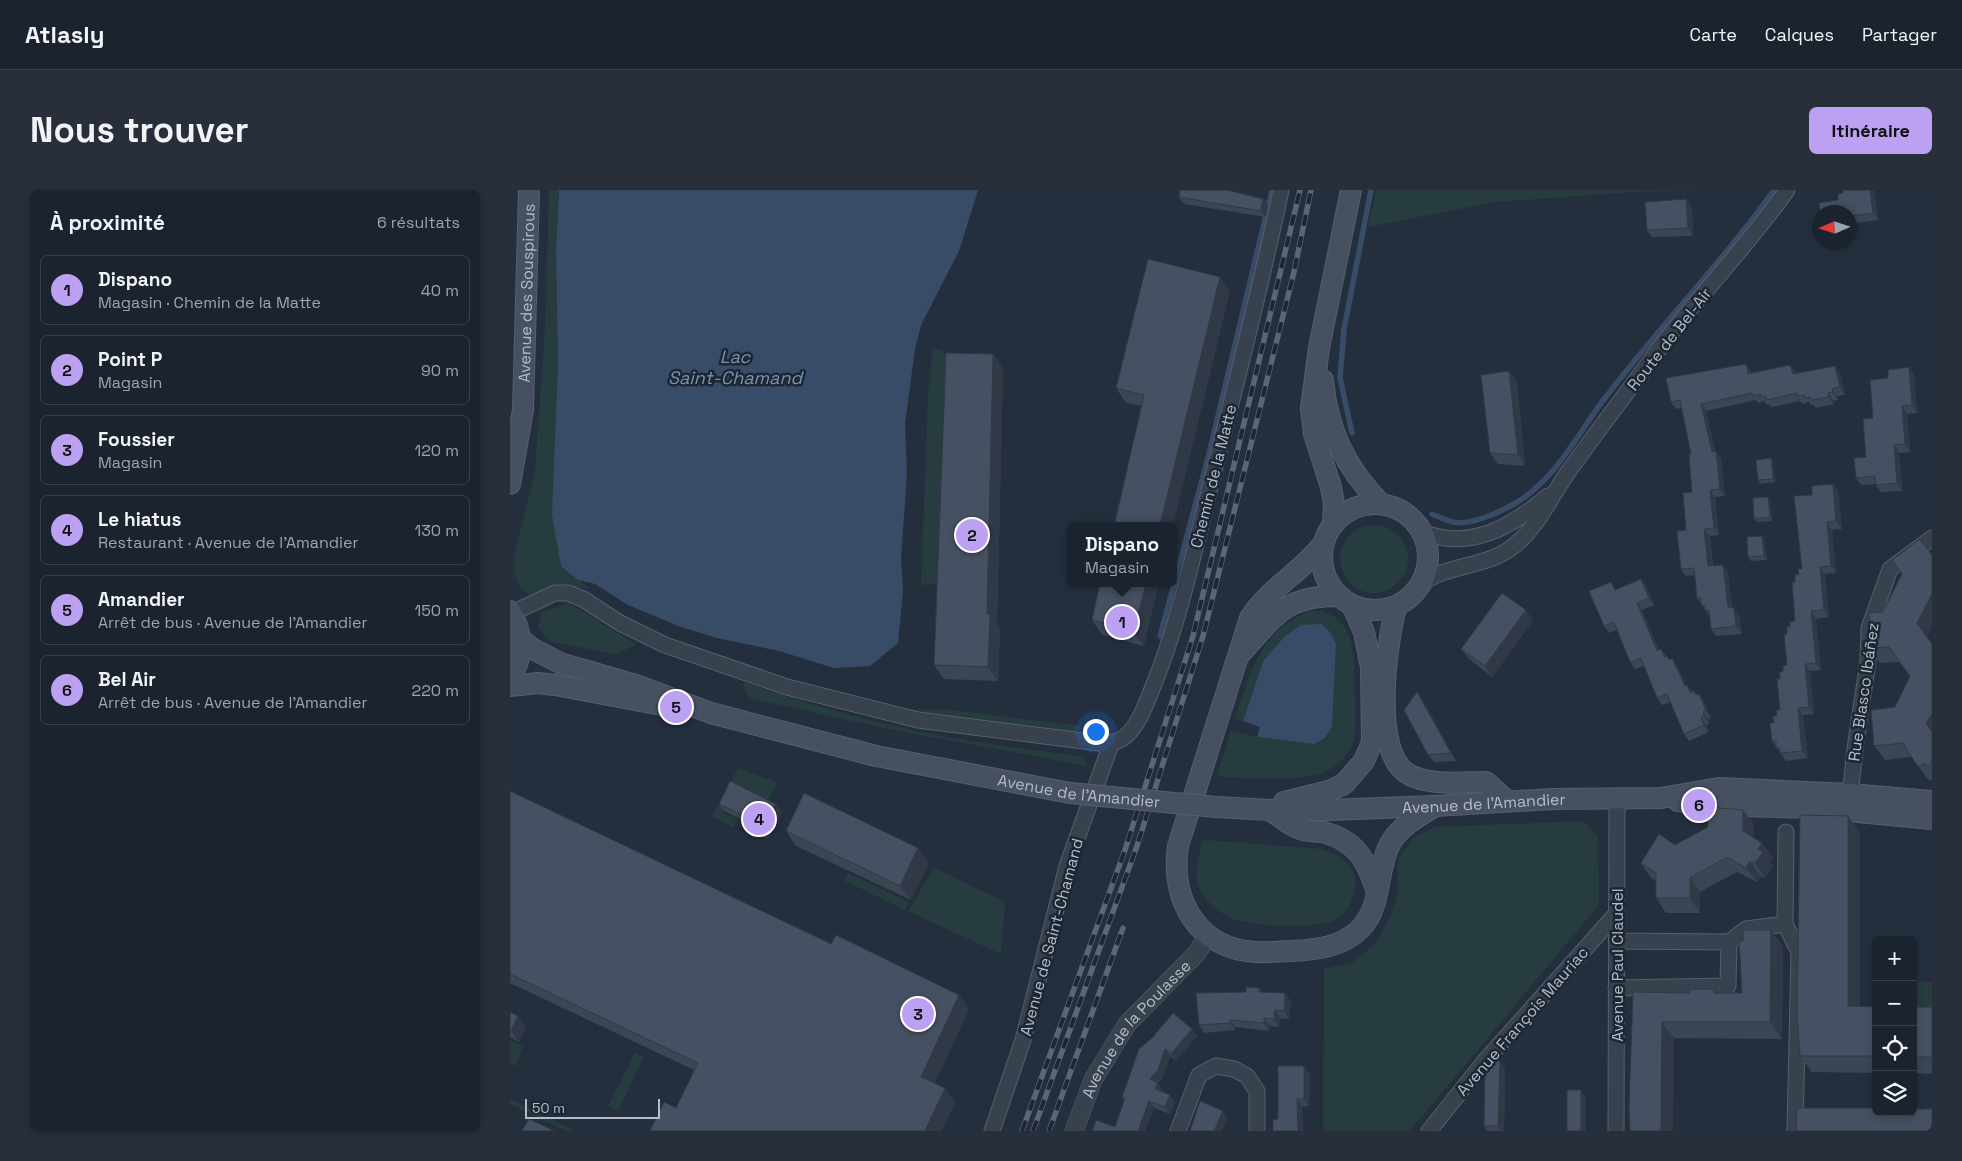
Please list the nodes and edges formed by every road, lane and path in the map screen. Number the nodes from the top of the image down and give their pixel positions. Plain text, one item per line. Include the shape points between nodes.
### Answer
1 (529, 190) edge
2 (1281, 190) edge
3 (1351, 190) edge
4 (1787, 190) edge
5 (1319, 348) junction
6 (510, 484) edge
7 (1555, 491) junction
8 (1381, 504) junction
9 (1333, 524) junction
10 (1422, 532) junction
11 (1932, 538) edge
12 (1323, 544) junction
13 (1421, 584) junction
14 (1345, 601) junction
15 (1396, 607) junction
16 (511, 612) edge
17 (520, 639) junction
18 (1237, 657) junction
19 (510, 678) edge
20 (510, 686) edge
21 (711, 713) junction
22 (1111, 744) junction
23 (1617, 798) junction
24 (1507, 801) junction
25 (1932, 801) edge
26 (1850, 802) junction
27 (1435, 806) junction
28 (1270, 810) junction
29 (1932, 819) edge
30 (1786, 832) dead end
31 (1377, 892) junction
32 (1617, 913) junction
33 (1785, 924) junction
34 (1209, 934) junction
35 (1617, 941) junction
36 (1729, 942) junction
37 (1616, 988) junction
38 (992, 1131) edge
39 (1074, 1131) edge
40 (1178, 1131) edge
41 (1257, 1131) edge
42 (1429, 1131) edge
43 (1616, 1131) edge
44 (1796, 1131) edge

1 - 6 main road, Avenue des Souspirous via 523,410
2 - 22 street, Chemin de la Matte via 1261,284 1166,656 1142,714 1122,740
3 - 5 main road
4 - 7 street, Route de Bel-Air via 1660,348
5 - 8 main road via 1326,406 1334,436 1345,460
5 - 9 main road via 1311,408 1314,434 1331,487
7 - 10 street, Route de Bel-Air via 1520,518 1484,535 1454,540
7 - 13 street, Route de Bel-Air via 1544,511 1515,545 1480,563 1433,575
8 - 9 main road via 1355,508
8 - 10 main road via 1398,508 1412,518
9 - 12 main road
10 - 13 main road via 1429,558
11 - 26 street, Rue Blasco Ibáñez via 1890,569 1869,628 1868,662
12 - 14 main road via 1323,572 1329,585
12 - 18 main road via 1312,559 1274,588 1258,605 1250,618
13 - 15 main road via 1414,594
14 - 15 main road via 1374,611
14 - 18 main road via 1319,596 1278,612
14 - 28 main road via 1364,632 1371,667 1372,742 1364,761 1344,784 1287,801
15 - 24 main road via 1385,681 1390,752 1407,774 1421,780 1486,782
16 - 17 main road
16 - 22 street via 555,593 568,593 665,646 787,687 918,720
17 - 19 main road via 519,656
17 - 21 main road, Avenue de l'Amandier via 560,663 636,685
18 - 34 main road via 1175,864 1183,903 1199,926
20 - 21 main road via 555,685
21 - 28 main road, Avenue de l'Amandier, bridge via 876,756 1070,793
22 - 38 street, Avenue de Saint-Chamand via 1067,866 1023,1040
23 - 24 main road, Avenue de l'Amandier
23 - 26 main road, Avenue de l'Amandier via 1661,798 1720,788
23 - 32 street, Avenue Paul Claudel
24 - 27 main road, Avenue de l'Amandier
25 - 26 main road, Avenue de l'Amandier
26 - 29 main road, Avenue de l'Amandier
27 - 28 main road, Avenue de l'Amandier
27 - 31 main road via 1410,822 1391,842
28 - 31 main road via 1300,829 1323,832 1357,849 1370,870
30 - 33 street
31 - 34 main road via 1362,928 1331,947 1256,952 1223,944
32 - 35 street, Avenue Paul Claudel
32 - 42 street, Avenue François Mauriac via 1484,1062
33 - 36 street via 1746,929
33 - 44 street via 1799,952
34 - 39 street, Avenue de la Poulasse via 1196,954 1127,1024 1093,1080
35 - 36 street
35 - 37 street, Avenue Paul Claudel
36 - 37 street via 1728,986
37 - 43 street, Avenue Paul Claudel
40 - 41 street via 1198,1075 1216,1066 1234,1069 1248,1076 1257,1091

